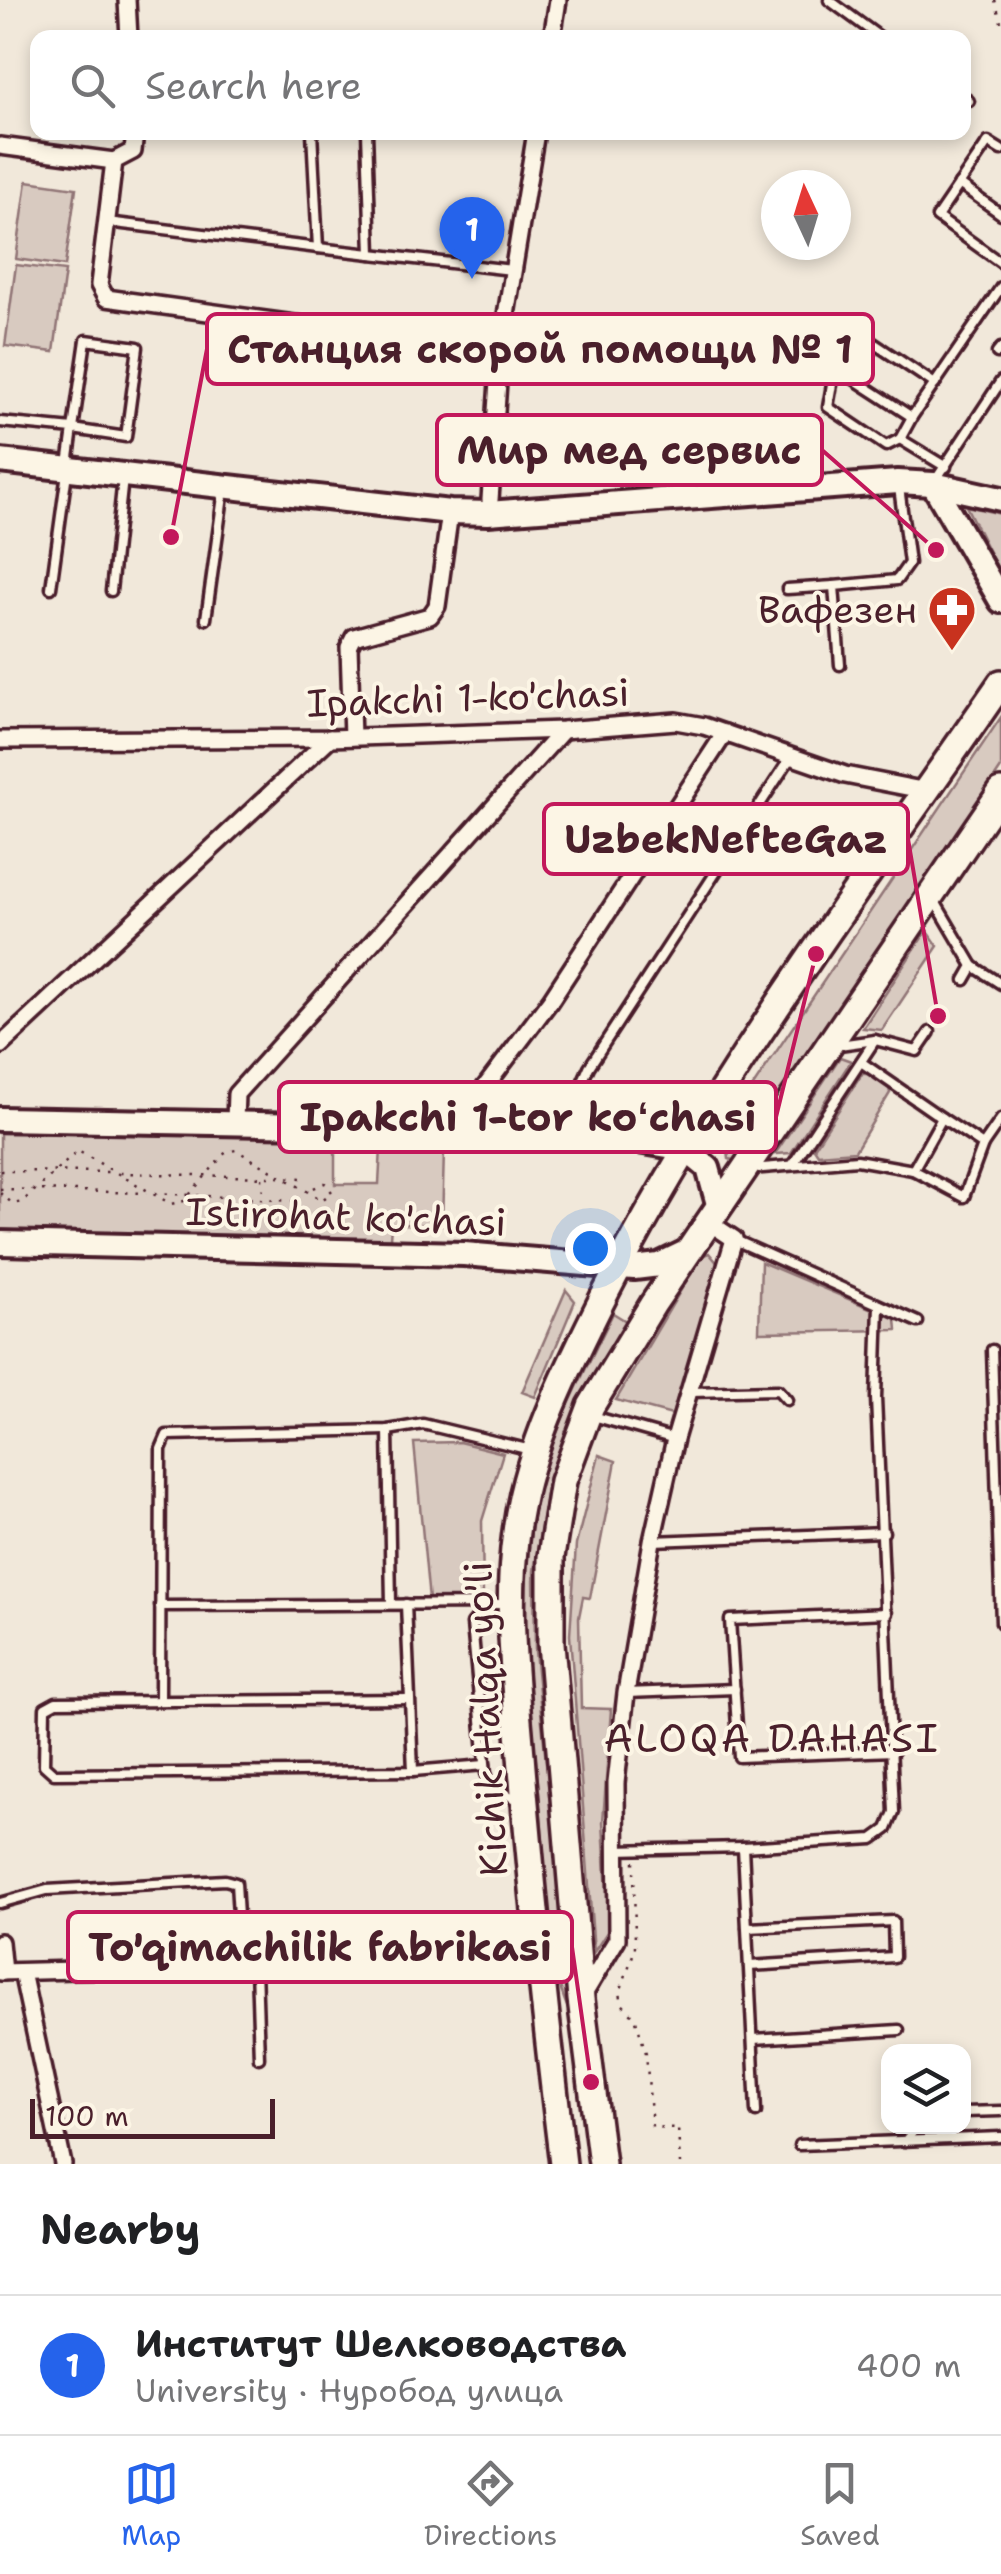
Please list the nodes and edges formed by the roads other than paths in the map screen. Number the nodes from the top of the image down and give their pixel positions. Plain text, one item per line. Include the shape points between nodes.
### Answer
1 (127, 0) edge
2 (558, 0) edge
3 (566, 0) edge
4 (829, 0) edge
5 (129, 30) edge
6 (553, 30) edge
7 (870, 30) edge
8 (134, 140) edge
9 (312, 140) edge
10 (367, 140) edge
11 (535, 140) edge
12 (0, 146) edge
13 (1001, 150) edge
14 (114, 161) junction
15 (959, 184) junction
16 (1001, 214) edge
17 (107, 222) junction
18 (318, 248) junction
19 (371, 254) junction
20 (1001, 262) edge
21 (514, 270) junction
22 (1001, 287) edge
23 (500, 352) junction
24 (835, 367) junction
25 (1001, 380) edge
26 (935, 384) junction
27 (912, 418) junction
28 (0, 422) edge
29 (73, 430) junction
30 (900, 439) junction
31 (0, 461) edge
32 (68, 471) junction
33 (940, 475) junction
34 (123, 478) junction
35 (898, 482) junction
36 (224, 489) junction
37 (1001, 499) edge
38 (489, 507) junction
39 (450, 512) junction
40 (834, 586) junction
41 (51, 588) dead end
42 (787, 588) dead end
43 (110, 591) dead end
44 (1001, 601) edge
45 (206, 620) dead end
46 (840, 665) dead end
47 (1001, 683) edge
48 (564, 730) junction
49 (725, 733) junction
50 (330, 738) junction
51 (352, 738) junction
52 (0, 740) edge
53 (791, 756) junction
54 (927, 791) junction
55 (1001, 792) edge
56 (932, 895) junction
57 (973, 966) junction
58 (965, 980) dead end
59 (1001, 984) edge
60 (930, 1032) dead end
61 (875, 1040) junction
62 (0, 1046) edge
63 (830, 1046) junction
64 (861, 1062) junction
65 (942, 1118) junction
66 (0, 1119) edge
67 (1001, 1119) edge
68 (235, 1120) junction
69 (472, 1126) junction
70 (574, 1130) junction
71 (983, 1145) junction
72 (685, 1149) junction
73 (794, 1164) junction
74 (746, 1169) junction
75 (913, 1170) junction
76 (713, 1212) junction
77 (734, 1239) junction
78 (0, 1243) edge
79 (686, 1252) junction
80 (617, 1268) junction
81 (879, 1305) junction
82 (918, 1322) dead end
83 (998, 1348) edge
84 (689, 1392) junction
85 (787, 1400) dead end
86 (588, 1415) junction
87 (388, 1430) junction
88 (675, 1440) junction
89 (536, 1452) junction
90 (884, 1532) junction
91 (652, 1541) junction
92 (391, 1604) junction
93 (406, 1604) junction
94 (500, 1604) junction
95 (160, 1606) junction
96 (887, 1613) junction
97 (1001, 1624) edge
98 (735, 1689) junction
99 (626, 1693) junction
100 (408, 1699) junction
101 (160, 1701) junction
102 (894, 1751) junction
103 (486, 1765) junction
104 (412, 1771) junction
105 (525, 1806) junction
106 (744, 1847) junction
107 (616, 1850) junction
108 (0, 1904) edge
109 (747, 1928) junction
110 (0, 1942) edge
111 (537, 1958) junction
112 (749, 1966) junction
113 (249, 1968) junction
114 (2, 1972) edge
115 (22, 1972) junction
116 (581, 1999) junction
117 (899, 2030) dead end
118 (752, 2039) junction
119 (259, 2058) dead end
120 (1001, 2111) edge
121 (756, 2112) dead end
122 (971, 2112) edge
123 (911, 2134) edge
124 (1001, 2136) edge
125 (904, 2141) junction
126 (799, 2145) dead end
127 (63, 2164) edge
128 (563, 2164) edge
129 (602, 2164) edge

1 - 5 street
2 - 3 lane
2 - 6 street
4 - 7 lane
8 - 14 street via 133,151
9 - 18 lane
10 - 19 lane
11 - 21 street
12 - 14 street
13 - 15 lane via 988,142
14 - 17 street
15 - 16 lane
15 - 20 lane via 937,217
17 - 18 lane
17 - 23 street via 99,285 106,298
18 - 19 lane
19 - 21 lane
21 - 23 street
22 - 26 lane
23 - 38 street
24 - 26 lane via 857,332
24 - 27 lane
24 - 30 lane via 828,407 886,446
25 - 33 lane
26 - 27 lane
27 - 30 lane
28 - 29 lane
29 - 29 lane via 86,340 138,347 126,436
29 - 32 lane
30 - 33 lane
31 - 32 main road
32 - 34 main road
32 - 41 lane
33 - 35 main road
33 - 37 main road
33 - 44 main road
34 - 36 main road
34 - 43 lane
35 - 38 main road
35 - 40 lane via 909,563 897,580
36 - 39 main road
36 - 45 lane
38 - 39 main road
39 - 51 street via 430,616 365,632 348,648
40 - 42 lane
40 - 46 lane
47 - 54 highway, Kichik Halqa yo'li
48 - 49 street, Ipakchi 1-ko'chasi via 676,721
48 - 51 street, Ipakchi 1-ko'chasi
48 - 68 street via 236,1094
49 - 53 street, Ipakchi 1-ko'chasi
49 - 69 street via 550,1001 473,1102
50 - 51 street, Ipakchi 1-ko'chasi
50 - 52 street, Ipakchi 1-ko'chasi
50 - 62 street
53 - 54 street, Ipakchi 1-ko'chasi via 891,787
53 - 70 lane via 588,1067
54 - 72 highway, Kichik Halqa yo'li
55 - 56 highway, Kichik Halqa yo'li
56 - 57 lane
56 - 63 highway, Kichik Halqa yo'li
57 - 58 lane
57 - 59 lane
60 - 61 lane via 916,1051
61 - 63 lane
61 - 64 lane
63 - 74 highway, Kichik Halqa yo'li
64 - 65 lane
64 - 73 lane
65 - 71 lane
65 - 75 lane
66 - 68 main road
67 - 71 lane
68 - 69 main road
69 - 70 main road
70 - 72 main road
71 - 75 lane via 964,1197
72 - 76 main road via 708,1168
72 - 80 highway, Kichik Halqa yo'li
73 - 74 lane
73 - 75 lane via 857,1160
74 - 76 highway, Kichik Halqa yo'li
76 - 77 street
76 - 79 highway, Kichik Halqa yo'li
77 - 81 lane
77 - 84 street
78 - 80 main road, Istirohat ko'chasi via 464,1254
79 - 80 main road, Istirohat ko'chasi via 650,1267
79 - 86 highway, Kichik Halqa yo'li
80 - 89 highway, Kichik Halqa yo'li
81 - 82 lane
81 - 90 lane via 876,1398
83 - 97 lane
84 - 85 lane via 778,1390
84 - 88 street
86 - 88 lane
86 - 116 highway, Kichik Halqa yo'li via 556,1512 550,1604
87 - 89 lane via 423,1424
87 - 92 lane
87 - 95 lane via 167,1435 161,1449
88 - 91 street
89 - 94 highway, Kichik Halqa yo'li
90 - 91 lane
90 - 96 lane
91 - 99 street
92 - 93 lane
92 - 95 lane
93 - 94 lane
93 - 100 lane
94 - 103 lane via 472,1624
94 - 105 highway, Kichik Halqa yo'li
95 - 101 lane
96 - 98 lane via 730,1620
96 - 102 lane
98 - 99 lane
98 - 102 lane via 739,1756
99 - 107 street
100 - 101 lane
100 - 104 lane
101 - 104 lane via 49,1704 45,1770
102 - 106 lane via 894,1812 882,1834
103 - 104 lane
103 - 105 lane via 490,1784
105 - 111 highway, Kichik Halqa yo'li
106 - 107 lane
106 - 109 lane
107 - 116 street via 617,1939
108 - 113 lane via 47,1890 236,1883
109 - 112 lane
109 - 112 lane via 893,1921 894,1957
110 - 114 street
111 - 113 street
111 - 128 highway, Kichik Halqa yo'li
112 - 118 lane
113 - 115 street
113 - 119 lane
114 - 115 street
115 - 127 street
116 - 129 highway, Kichik Halqa yo'li
117 - 118 lane
118 - 121 lane
120 - 122 lane
123 - 125 lane
124 - 125 lane
125 - 126 lane

